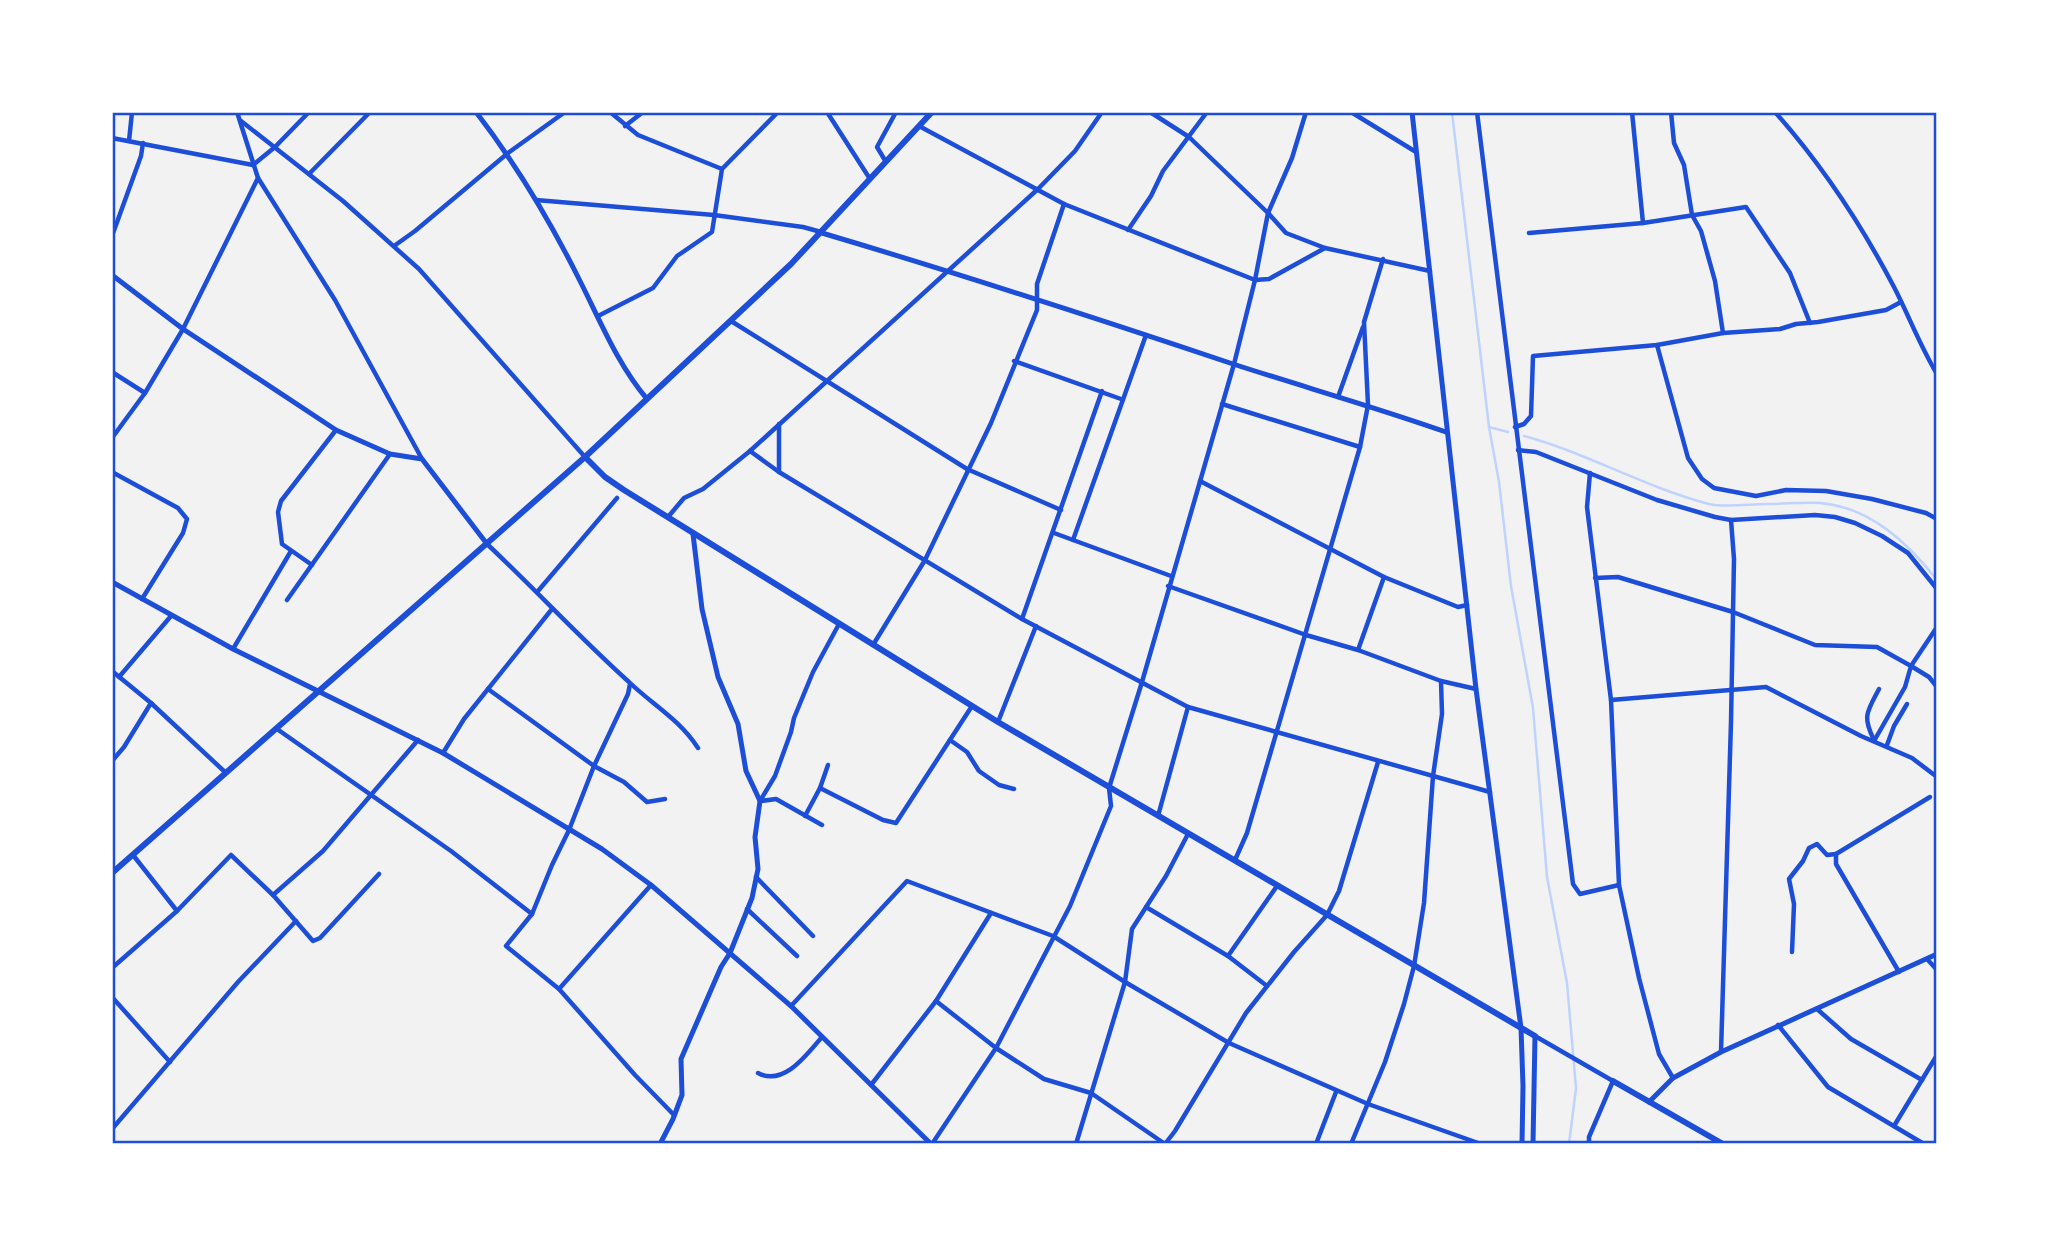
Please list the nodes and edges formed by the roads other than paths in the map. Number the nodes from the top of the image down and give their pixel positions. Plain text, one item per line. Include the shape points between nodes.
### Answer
1 (132, 112) edge
2 (237, 112) edge
3 (309, 112) edge
4 (370, 112) edge
5 (476, 112) edge
6 (565, 112) edge
7 (610, 112) edge
8 (643, 112) edge
9 (778, 112) edge
10 (827, 112) edge
11 (896, 112) edge
12 (932, 112) edge
13 (1102, 112) edge
14 (1150, 112) edge
15 (1207, 112) edge
16 (1306, 112) edge
17 (1351, 112) edge
18 (1412, 112) edge
19 (1477, 112) edge
20 (1632, 112) edge
21 (1671, 112) edge
22 (1775, 112) edge
23 (241, 121) junction
24 (625, 126) junction
25 (919, 126) junction
26 (1189, 137) junction
27 (112, 138) edge
28 (129, 141) junction
29 (143, 143) junction
30 (275, 147) junction
31 (1417, 152) junction
32 (508, 153) junction
33 (886, 162) junction
34 (253, 165) junction
35 (722, 169) junction
36 (309, 174) junction
37 (258, 178) junction
38 (871, 180) junction
39 (1038, 189) junction
40 (536, 200) junction
41 (1064, 204) junction
42 (1268, 213) junction
43 (714, 215) junction
44 (1692, 215) junction
45 (1643, 223) junction
46 (1128, 230) junction
47 (822, 233) junction
48 (1529, 233) dead end
49 (112, 236) edge
50 (394, 246) junction
51 (1325, 248) junction
52 (1383, 259) junction
53 (947, 271) junction
54 (1430, 271) junction
55 (112, 275) edge
56 (1255, 280) junction
57 (1038, 299) junction
58 (1901, 302) junction
59 (598, 316) junction
60 (731, 321) junction
61 (1364, 323) junction
62 (1810, 323) junction
63 (183, 329) junction
64 (1723, 332) junction
65 (1146, 334) junction
66 (1657, 345) junction
67 (1014, 361) junction
68 (1234, 364) junction
69 (112, 372) edge
70 (1937, 374) edge
71 (825, 381) junction
72 (1102, 391) junction
73 (145, 393) junction
74 (1338, 397) junction
75 (647, 399) junction
76 (1121, 399) junction
77 (1222, 404) junction
78 (1368, 405) junction
79 (779, 424) junction
80 (1515, 427) junction
81 (336, 430) junction
82 (1446, 432) junction
83 (112, 438) edge
84 (1360, 447) junction
85 (1518, 450) junction
86 (750, 451) junction
87 (390, 454) junction
88 (585, 457) junction
89 (422, 459) junction
90 (967, 469) junction
91 (112, 472) edge
92 (779, 472) junction
93 (1590, 472) junction
94 (1200, 481) junction
95 (617, 498) dead end
96 (1061, 510) junction
97 (668, 517) junction
98 (1937, 519) edge
99 (1731, 520) junction
100 (1054, 533) junction
101 (694, 534) junction
102 (1073, 540) junction
103 (487, 544) junction
104 (1329, 548) junction
105 (291, 551) junction
106 (925, 560) junction
107 (312, 565) junction
108 (1171, 576) junction
109 (1384, 577) junction
110 (1594, 578) junction
111 (112, 582) edge
112 (1168, 586) junction
113 (1937, 589) edge
114 (538, 591) junction
115 (142, 600) junction
116 (287, 600) dead end
117 (1468, 605) junction
118 (552, 608) junction
119 (1733, 612) junction
120 (171, 616) junction
121 (1022, 619) junction
122 (839, 624) junction
123 (1036, 626) junction
124 (1937, 627) edge
125 (1306, 635) junction
126 (873, 645) junction
127 (233, 649) junction
128 (1358, 650) junction
129 (1911, 666) junction
130 (112, 671) edge
131 (118, 677) junction
132 (1441, 681) junction
133 (1142, 682) junction
134 (630, 684) junction
135 (1937, 687) edge
136 (488, 689) junction
137 (1476, 689) junction
138 (1880, 689) dead end
139 (320, 691) junction
140 (1730, 692) junction
141 (1611, 700) junction
142 (151, 703) junction
143 (1907, 704) dead end
144 (973, 706) junction
145 (1188, 707) junction
146 (998, 722) junction
147 (277, 729) junction
148 (1277, 732) junction
149 (418, 740) junction
150 (950, 740) junction
151 (1874, 741) junction
152 (1887, 745) junction
153 (698, 748) dead end
154 (443, 753) junction
155 (112, 761) edge
156 (1378, 762) junction
157 (828, 765) dead end
158 (594, 766) junction
159 (226, 773) junction
160 (1433, 776) junction
161 (1937, 777) edge
162 (820, 788) junction
163 (1109, 788) junction
164 (1014, 789) dead end
165 (1490, 792) junction
166 (369, 795) junction
167 (1930, 797) dead end
168 (664, 799) dead end
169 (760, 801) junction
170 (805, 816) junction
171 (1158, 817) junction
172 (822, 825) dead end
173 (569, 830) junction
174 (1188, 834) junction
175 (1836, 854) junction
176 (133, 855) junction
177 (1234, 861) junction
178 (112, 873) edge
179 (379, 874) dead end
180 (756, 877) junction
181 (651, 885) junction
182 (1619, 885) junction
183 (1277, 886) junction
184 (273, 895) junction
185 (1146, 907) junction
186 (747, 909) junction
187 (177, 911) junction
188 (991, 913) junction
189 (532, 914) junction
190 (1327, 915) junction
191 (296, 921) junction
192 (813, 936) dead end
193 (1054, 936) junction
194 (1792, 952) dead end
195 (730, 953) junction
196 (1937, 954) edge
197 (797, 956) dead end
198 (1228, 956) junction
199 (1928, 960) junction
200 (1414, 966) junction
201 (112, 968) edge
202 (1937, 970) edge
203 (1899, 973) junction
204 (1125, 982) junction
205 (1267, 986) junction
206 (559, 989) junction
207 (112, 997) edge
208 (936, 1002) junction
209 (791, 1006) junction
210 (1817, 1009) junction
211 (1778, 1025) junction
212 (1521, 1028) junction
213 (1535, 1036) junction
214 (822, 1037) junction
215 (1229, 1043) junction
216 (996, 1048) junction
217 (1721, 1052) junction
218 (1937, 1058) edge
219 (170, 1062) junction
220 (758, 1073) dead end
221 (1672, 1078) junction
222 (1922, 1080) junction
223 (1613, 1081) junction
224 (871, 1085) junction
225 (1336, 1092) junction
226 (1091, 1093) junction
227 (1649, 1102) junction
228 (1368, 1104) junction
229 (674, 1115) junction
230 (1894, 1126) junction
231 (112, 1129) edge
232 (660, 1144) edge
233 (931, 1144) edge
234 (1076, 1144) edge
235 (1165, 1144) edge
236 (1316, 1144) edge
237 (1351, 1144) edge
238 (1479, 1144) edge
239 (1522, 1144) edge
240 (1533, 1144) edge
241 (1589, 1144) edge
242 (1723, 1144) edge
243 (1924, 1144) edge

1 - 28 street
2 - 23 street
3 - 30 street
4 - 36 street
5 - 32 street
6 - 32 street
7 - 24 street
8 - 24 street
9 - 35 street
10 - 38 street
11 - 33 street via 877,147
12 - 25 main road
13 - 39 street via 1075,151
14 - 26 street
15 - 26 street
16 - 42 street
17 - 31 street
18 - 31 street
19 - 80 street
20 - 45 street
21 - 44 street
22 - 58 street via 1831,181
23 - 30 street
23 - 34 street
24 - 35 street
25 - 33 main road
25 - 39 street
26 - 42 street
26 - 46 street
27 - 28 street
28 - 29 street
29 - 34 street
29 - 49 street
30 - 34 street
30 - 36 street
31 - 54 street
32 - 40 street
32 - 50 street
33 - 38 main road
34 - 37 street
35 - 43 street
36 - 50 street
37 - 63 street
37 - 89 street via 335,300
38 - 47 main road
39 - 41 street
39 - 53 street
40 - 43 street
40 - 59 street
41 - 46 street
41 - 57 street via 1037,284
42 - 51 street via 1286,233
42 - 56 street
43 - 47 street
43 - 59 street via 712,232 677,256 653,288
44 - 45 street
44 - 62 street via 1746,207 1790,273
44 - 64 street via 1715,281
45 - 48 street
46 - 56 street
47 - 53 street
47 - 60 main road
50 - 88 street
51 - 52 street
51 - 56 street via 1269,279
52 - 54 street
52 - 61 street
53 - 57 street
53 - 71 street
54 - 82 street
55 - 63 street
56 - 68 street
57 - 65 street
57 - 67 street
58 - 62 street via 1886,310
58 - 70 street
59 - 75 street
60 - 71 street
60 - 75 main road
61 - 74 street
61 - 78 street
62 - 64 street
63 - 73 street
63 - 81 street
64 - 66 street
65 - 68 street
65 - 76 street
66 - 80 street via 1533,356 1531,416
66 - 98 street via 1688,458 1714,488 1756,496 1786,489 1826,491
67 - 72 street
67 - 90 street
68 - 74 street
68 - 77 street
69 - 73 street
71 - 79 street
71 - 90 street
72 - 76 street
72 - 96 street
73 - 83 street
74 - 78 street
75 - 88 main road
76 - 102 street
77 - 84 street
77 - 94 street
78 - 82 street
78 - 84 street
79 - 86 street
79 - 92 street
80 - 85 street
81 - 87 street
81 - 105 street via 281,501 282,544
82 - 117 street
84 - 104 street
85 - 93 street
85 - 182 street via 1573,884 1580,894
86 - 92 street
86 - 97 street via 703,489 684,498
87 - 89 street
87 - 107 street
88 - 97 main road via 605,477
88 - 103 main road
89 - 103 street
90 - 96 street
90 - 106 street
91 - 115 street via 178,508 187,519
92 - 106 street
93 - 99 street via 1657,500
93 - 110 street via 1587,507
94 - 104 street
94 - 108 street
95 - 114 street
96 - 100 street
97 - 101 main road
99 - 113 street via 1835,517 1882,536 1908,553
99 - 119 street
100 - 102 street
100 - 121 street
101 - 122 main road
101 - 169 street via 702,609 718,677 738,724 746,771
102 - 108 street
103 - 114 street
103 - 139 main road
104 - 109 street
104 - 125 street
105 - 107 street
105 - 127 street
106 - 121 street
106 - 126 street
107 - 116 street
108 - 112 street
109 - 117 street via 1458,607
109 - 128 street
110 - 119 street via 1618,577
110 - 141 street
111 - 115 street
112 - 125 street
112 - 133 street
114 - 118 street
115 - 120 street
117 - 137 street
118 - 134 street
118 - 136 street
119 - 129 street via 1815,645 1877,648
119 - 140 street
120 - 127 street
120 - 131 street
121 - 123 street
122 - 126 main road
122 - 169 street via 813,672 775,776
123 - 133 street
123 - 146 street
124 - 129 street
125 - 128 street
125 - 148 street
126 - 144 main road
127 - 139 street
128 - 132 street
129 - 135 street
129 - 151 street via 1905,687
130 - 131 street
131 - 142 street
132 - 137 street
132 - 160 street via 1442,714
133 - 145 street
133 - 163 street
134 - 153 street via 685,729
134 - 158 street
136 - 154 street
136 - 158 street
137 - 165 street
138 - 151 street via 1866,714
139 - 147 main road
139 - 149 street
140 - 141 street
140 - 151 street via 1766,687
140 - 217 street
141 - 182 street
142 - 155 street
142 - 159 street
143 - 152 street
144 - 146 main road
144 - 150 street
145 - 148 street
145 - 171 street
146 - 163 main road
147 - 159 main road
147 - 166 street
148 - 156 street
148 - 177 street
149 - 154 street
149 - 166 street
150 - 162 street via 896,822
150 - 164 street via 967,752 979,771
151 - 152 street
152 - 161 street
154 - 173 street
156 - 160 street
156 - 190 street via 1339,891
157 - 162 street
158 - 168 street via 624,782 647,802
158 - 173 street
159 - 176 main road
160 - 165 street
160 - 200 street via 1424,904
162 - 170 street
163 - 171 main road
163 - 193 street via 1111,806
165 - 212 street
166 - 184 street via 323,851
166 - 189 street
167 - 175 street
169 - 170 street via 776,799
169 - 180 street
170 - 172 street
171 - 174 main road
173 - 181 street
173 - 189 street
174 - 177 main road
174 - 185 street
175 - 194 street via 1827,855 1818,845 1808,848 1791,874
175 - 203 street via 1836,864
176 - 178 main road
176 - 187 street
177 - 183 main road
179 - 191 street via 320,938 313,941
180 - 186 street
180 - 192 street
181 - 195 street
181 - 206 street
182 - 221 street via 1659,1054
183 - 190 main road
183 - 198 street
184 - 187 street via 232,855
184 - 191 street
185 - 198 street
185 - 204 street via 1132,929
186 - 195 street
186 - 197 street
187 - 201 street
188 - 193 street
188 - 208 street
188 - 209 street via 907,881
189 - 206 street via 506,946
190 - 200 main road
190 - 205 street
191 - 219 street
193 - 204 street
193 - 216 street
195 - 209 street
195 - 229 street via 681,1059 681,1096
196 - 199 street
198 - 205 street
199 - 202 street
199 - 203 street
200 - 212 main road
200 - 228 street
203 - 210 street
204 - 215 street
204 - 226 street
205 - 215 street
206 - 229 street
207 - 219 street
208 - 216 street
208 - 224 street
209 - 214 street
210 - 211 street
210 - 222 street via 1851,1039
211 - 217 street
211 - 230 street via 1828,1087
212 - 213 main road
212 - 239 street
213 - 223 street
213 - 240 street
214 - 220 street via 782,1074
214 - 224 street
215 - 225 street
215 - 235 street
216 - 226 street via 1044,1079
216 - 233 street
217 - 221 street
218 - 222 street
219 - 231 street
221 - 227 street
222 - 230 street
223 - 227 main road
223 - 241 street
224 - 233 street
225 - 228 street
225 - 236 street
226 - 234 street
226 - 235 street
227 - 242 main road
228 - 237 street
228 - 238 street
229 - 232 street
230 - 243 street

